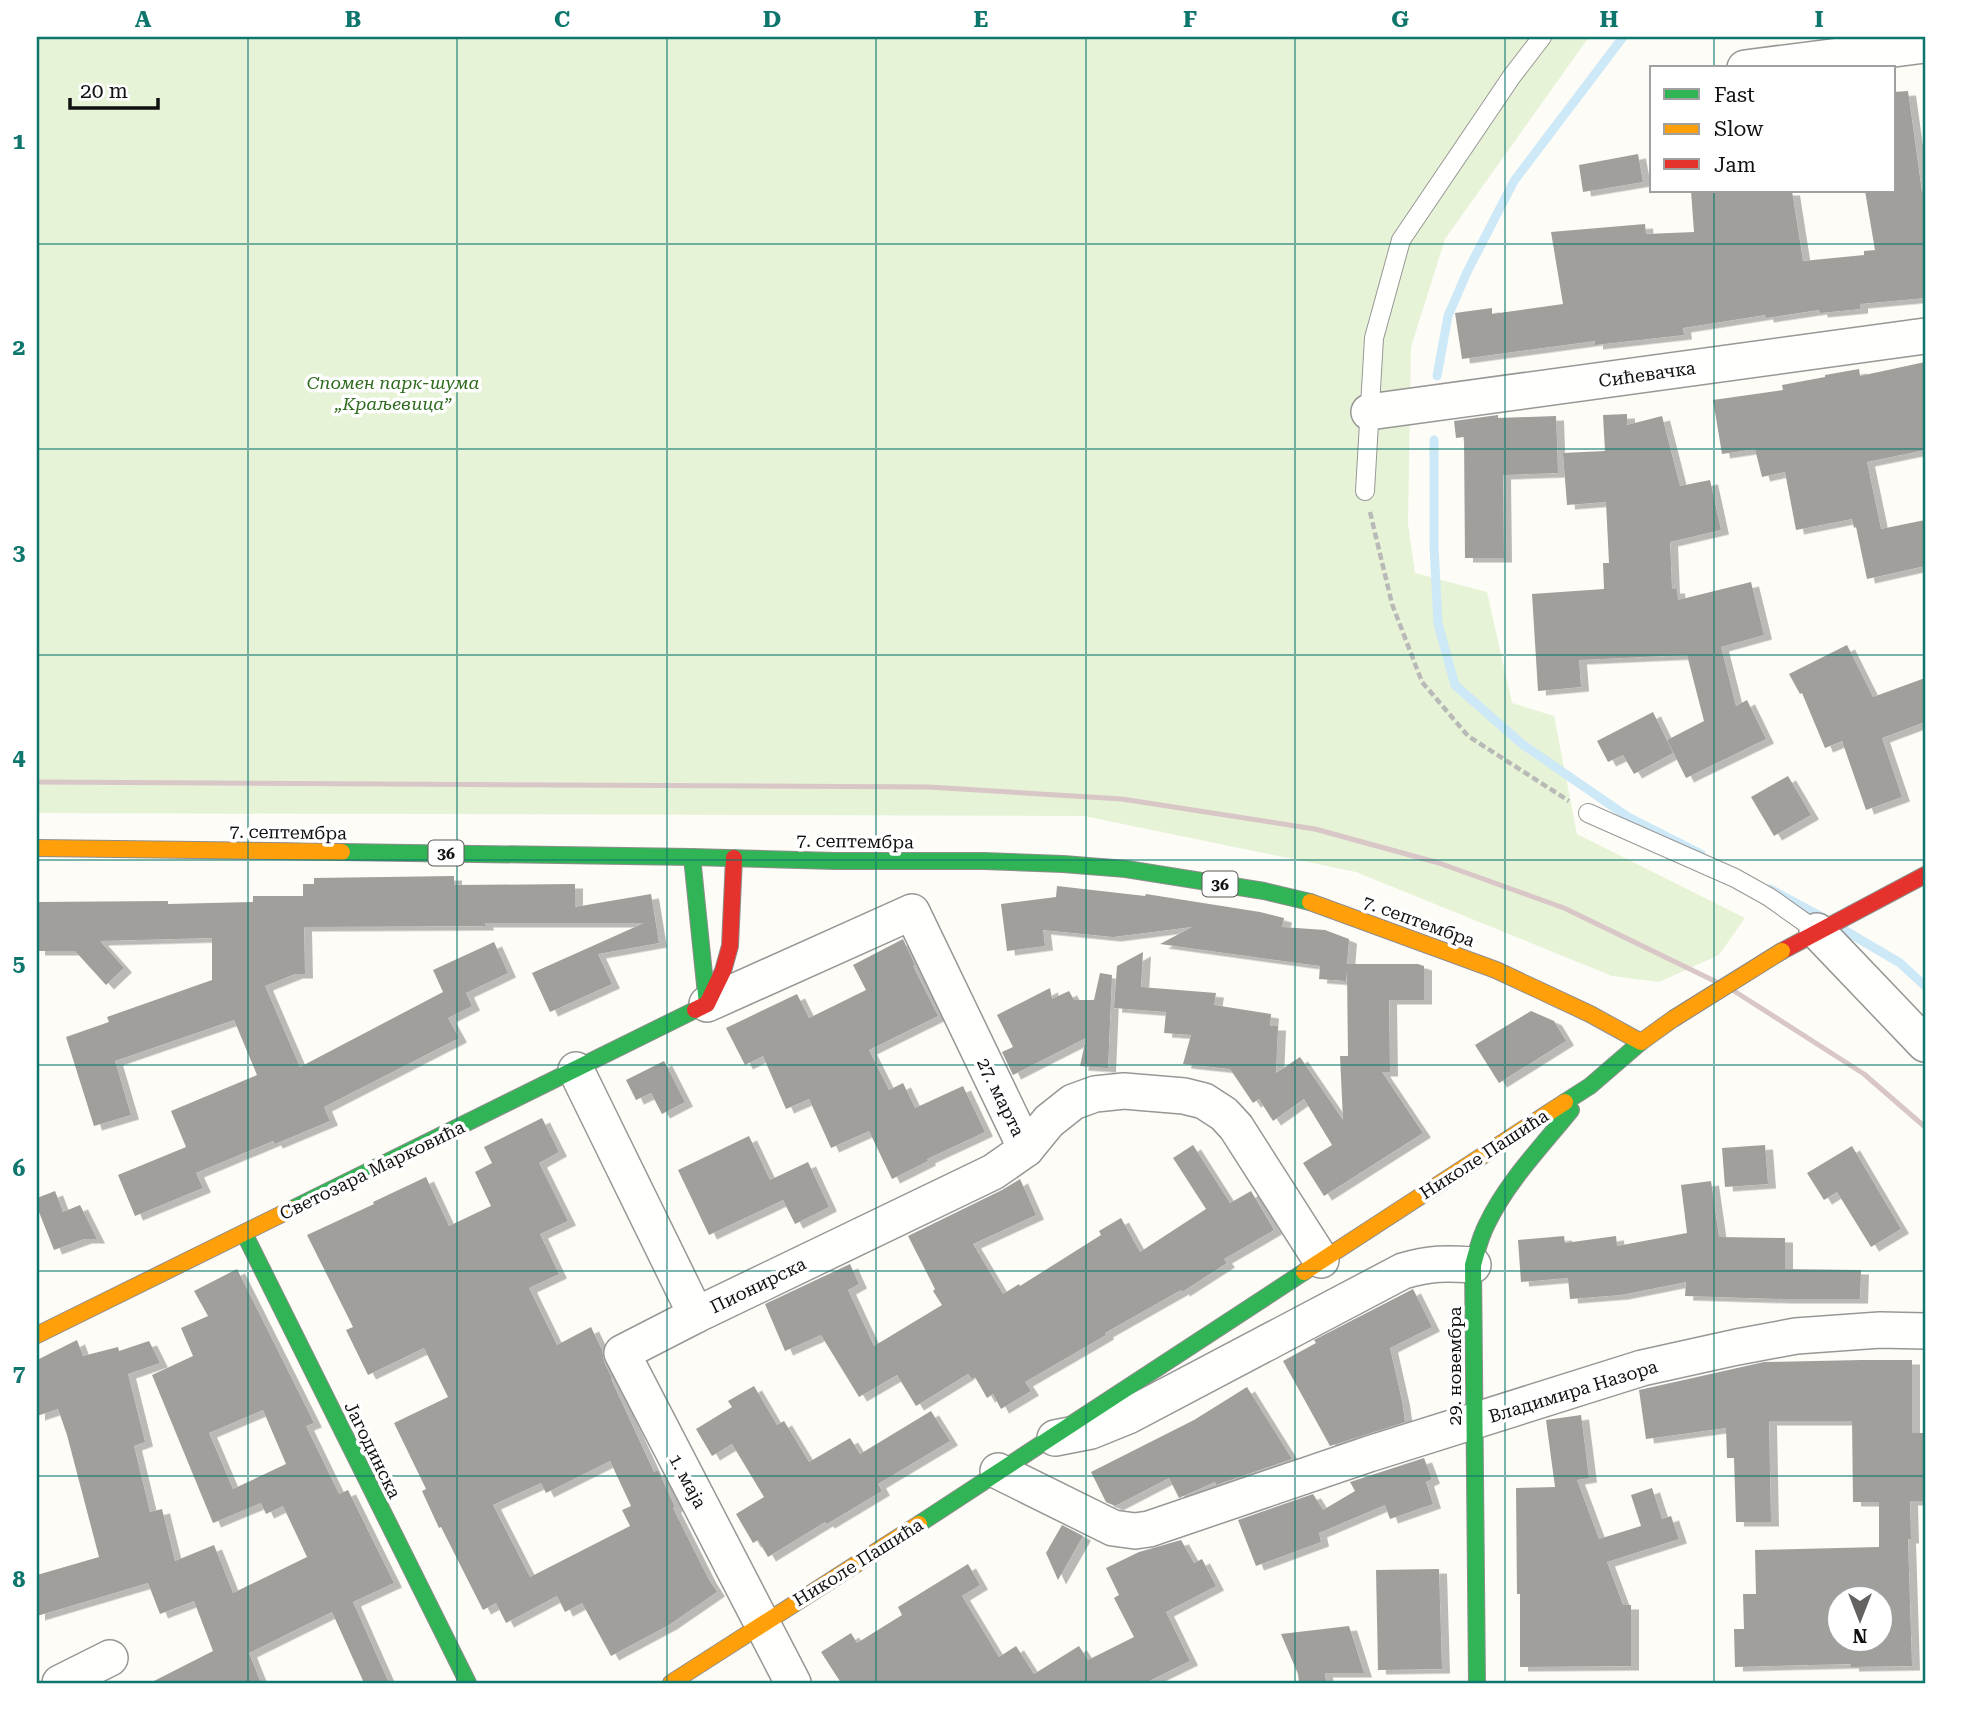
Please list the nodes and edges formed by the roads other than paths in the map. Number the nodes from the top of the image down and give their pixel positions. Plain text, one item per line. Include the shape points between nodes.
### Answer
1 (1542, 37) edge
2 (1925, 45) edge
3 (1761, 66) edge
4 (1925, 336) edge
5 (1369, 412) junction
6 (1365, 491) road end
7 (1588, 813) road end
8 (37, 848) edge
9 (692, 857) junction
10 (734, 858) junction
11 (1925, 875) edge
12 (912, 912) joint
13 (1827, 926) junction
14 (707, 1004) junction
15 (1641, 1042) junction
16 (1925, 1044) edge
17 (576, 1070) junction
18 (1590, 1086) junction
19 (1026, 1149) junction
20 (244, 1233) junction
21 (1321, 1260) junction
22 (1473, 1265) junction
23 (696, 1315) junction
24 (1925, 1331) edge
25 (37, 1335) edge
26 (1474, 1422) junction
27 (1045, 1440) junction
28 (998, 1471) junction
29 (761, 1624) junction
30 (110, 1658) dead end
31 (60, 1683) edge
32 (468, 1683) edge
33 (671, 1683) edge
34 (793, 1683) edge
35 (1477, 1683) edge

1 - 5 lane via 1401,240 1374,338
2 - 3 street
4 - 5 street, Сићевачка
5 - 6 lane
7 - 13 lane via 1735,878
8 - 9 street, 7. септембра / 36
9 - 10 street, 7. септембра / 36
9 - 14 street
10 - 14 street via 730,946
10 - 15 street, 7. септембра / 36 via 1063,864 1264,891 1308,901 1460,956 1543,991
11 - 13 street, Николе Пашића
12 - 14 street, Светозара Марковића
12 - 19 street, 27. марта
13 - 15 street, Николе Пашића, bridge
13 - 16 street
14 - 17 street, Светозара Марковића
15 - 18 street, Николе Пашића
17 - 20 street, Светозара Марковића
17 - 23 street, Пионирска
18 - 21 street, Николе Пашића
18 - 22 street, 29. новембра via 1489,1220
19 - 21 street, 27. марта via 1049,1121 1073,1102 1095,1094 1135,1092 1204,1101 1236,1127
19 - 23 street, Пионирска via 993,1172
20 - 25 street, Светозара Марковића
20 - 32 street, Јагодинска
21 - 27 street, Николе Пашића
22 - 26 street, 29. новембра
22 - 27 street, Николе Пашића via 1427,1264 1403,1271 1128,1416
23 - 29 street, 1. маја via 621,1353
24 - 26 street, Владимира Назора via 1796,1336 1737,1347 1642,1368
26 - 28 street, Владимира Назора via 1135,1531 1113,1528
26 - 35 street, 29. новембра
27 - 28 street, Николе Пашића
28 - 29 street, Николе Пашића
29 - 33 street, Николе Пашића
29 - 34 street, 1. маја
30 - 31 street

